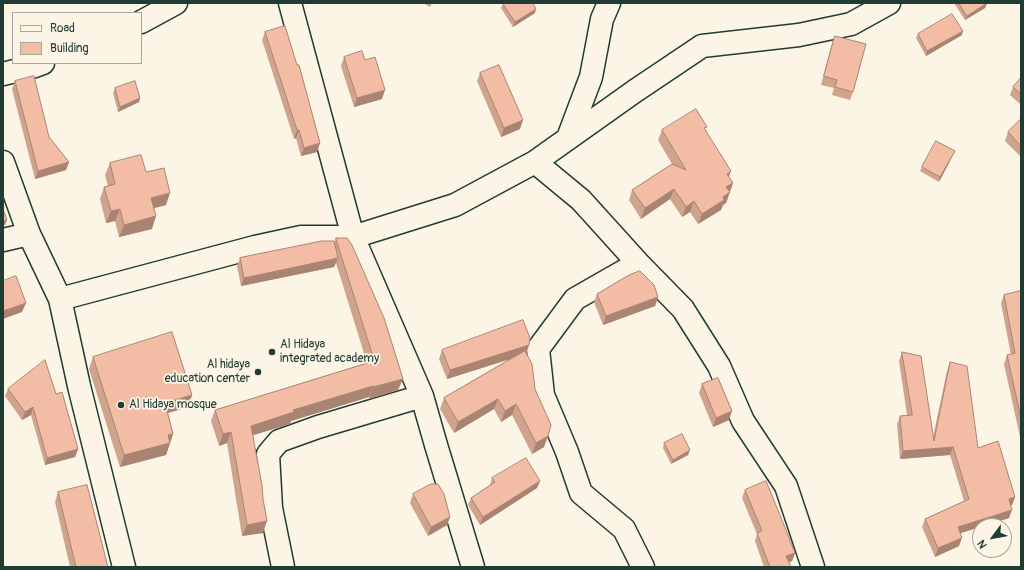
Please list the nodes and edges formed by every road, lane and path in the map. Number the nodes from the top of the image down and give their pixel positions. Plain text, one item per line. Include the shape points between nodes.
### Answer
1 (176, 3) edge
2 (290, 3) edge
3 (609, 3) edge
4 (889, 3) edge
5 (142, 21) edge
6 (40, 64) edge
7 (3, 74) edge
8 (568, 138) junction
9 (3, 162) edge
10 (535, 162) junction
11 (29, 234) junction
12 (352, 237) junction
13 (3, 240) edge
14 (638, 264) junction
15 (60, 299) junction
16 (422, 396) junction
17 (124, 567) edge
18 (283, 567) edge
19 (473, 567) edge
20 (643, 567) edge
21 (813, 567) edge

1 - 5 street
2 - 12 street
3 - 8 street via 602,19 591,77
4 - 8 street via 851,24 799,35 702,46
6 - 7 street
8 - 10 street
9 - 11 street
10 - 12 street via 455,205
10 - 14 street via 581,200
11 - 13 street
11 - 15 street
12 - 15 street via 301,237
12 - 16 street
14 - 20 street via 576,299 538,349 543,395 581,493 624,530
14 - 21 street via 683,309 719,366 743,421 786,486
15 - 17 street
16 - 18 street via 279,441 268,454 271,508
16 - 19 street

